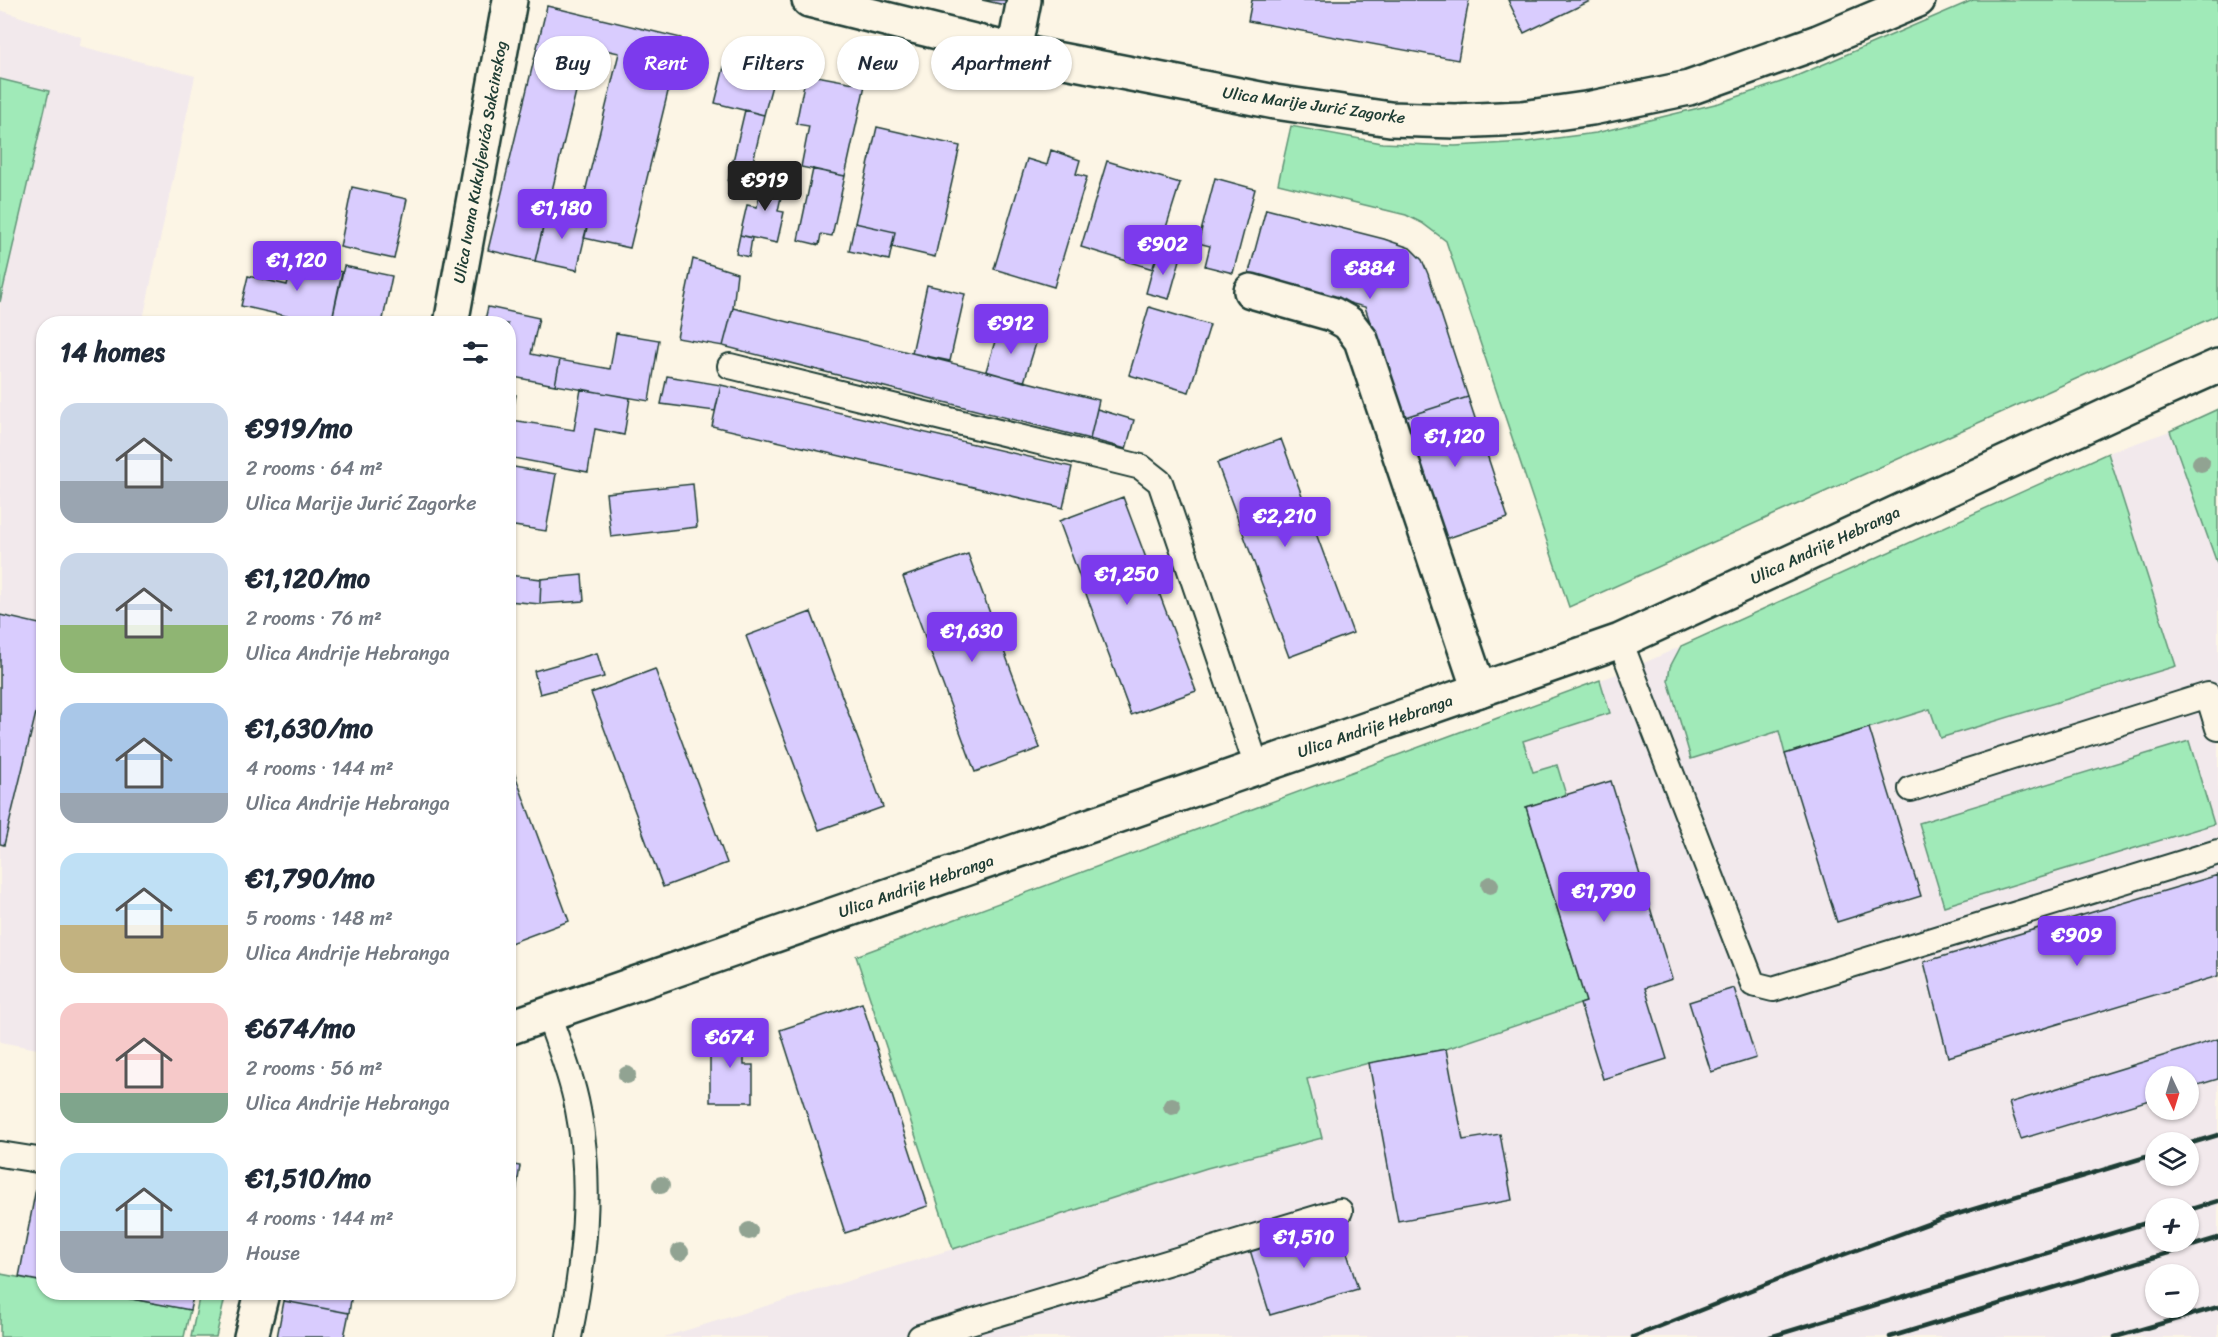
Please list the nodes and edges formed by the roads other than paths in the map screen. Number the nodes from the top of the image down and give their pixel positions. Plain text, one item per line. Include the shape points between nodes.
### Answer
1 (510, 0) edge
2 (809, 0) edge
3 (1024, 0) edge
4 (1918, 0) edge
5 (954, 36) edge
6 (1017, 36) edge
7 (1072, 62) edge
8 (1251, 291) dead end
9 (453, 316) edge
10 (730, 366) dead end
11 (2218, 366) edge
12 (1620, 640) junction
13 (1479, 690) junction
14 (2218, 728) edge
15 (1257, 767) junction
16 (1911, 789) dead end
17 (2218, 852) edge
18 (548, 1014) junction
19 (516, 1025) edge
20 (0, 1154) edge
21 (36, 1160) edge
22 (1340, 1211) dead end
23 (260, 1300) edge
24 (251, 1337) edge
25 (569, 1337) edge
26 (920, 1337) edge

1 - 9 street, Ulica Ivana Kukuljevića Sakcinskog
2 - 5 street, Ulica Marije Jurić Zagorke
3 - 6 street
4 - 7 street, Ulica Marije Jurić Zagorke via 1818,42 1689,88 1522,118 1455,122 1390,119 1275,102
8 - 13 street via 1332,314 1348,323 1360,340
10 - 15 lane via 1141,467 1153,476 1160,482
11 - 12 street, Ulica Andrije Hebranga
12 - 13 street, Ulica Andrije Hebranga
12 - 17 lane via 1753,984 1773,989
13 - 15 street, Ulica Andrije Hebranga
14 - 16 lane via 2208,695
15 - 18 street, Ulica Andrije Hebranga
18 - 19 street, Ulica Andrije Hebranga
18 - 25 lane via 571,1081 585,1151 587,1201
20 - 21 lane
22 - 26 lane
23 - 24 street

